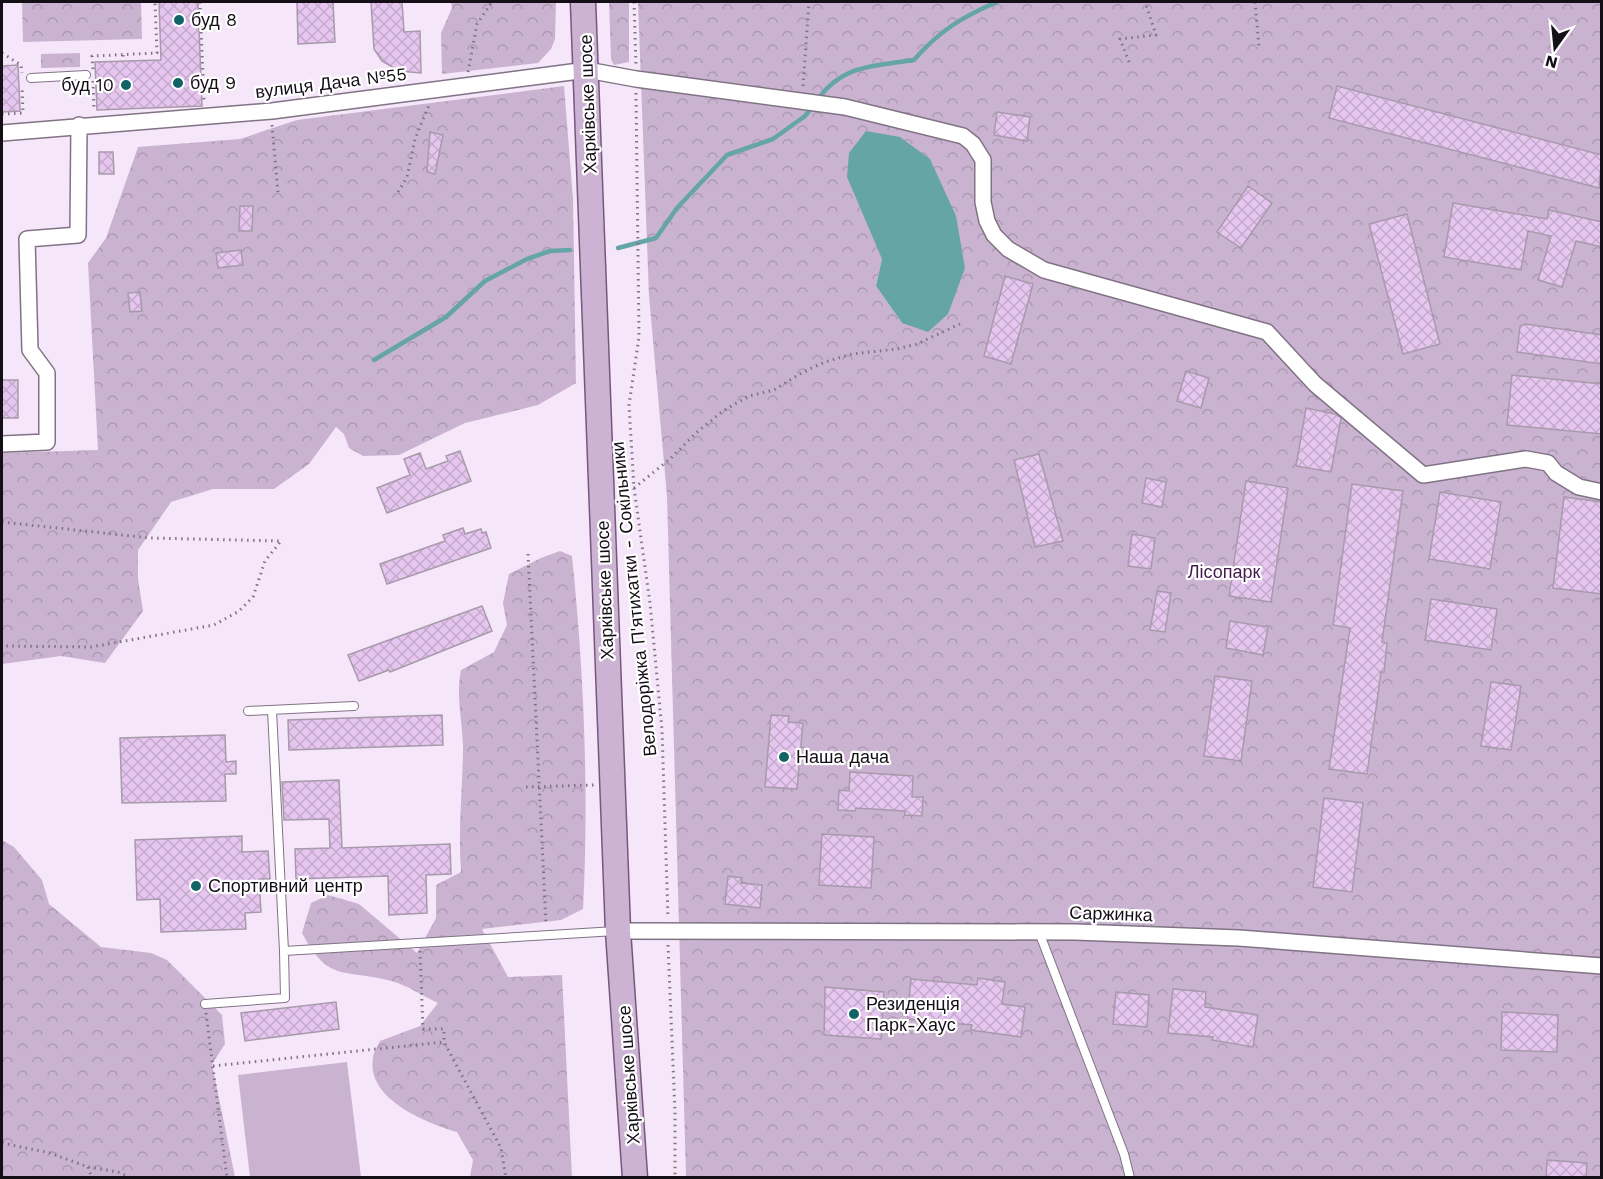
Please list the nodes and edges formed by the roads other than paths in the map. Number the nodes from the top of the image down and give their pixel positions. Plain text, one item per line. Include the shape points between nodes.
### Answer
1 (583, 2) edge
2 (587, 70) junction
3 (86, 75) dead end
4 (31, 78) dead end
5 (79, 125) junction
6 (2, 133) edge
7 (2, 444) edge
8 (1602, 492) edge
9 (354, 706) dead end
10 (272, 710) junction
11 (248, 711) dead end
12 (618, 931) junction
13 (1039, 932) junction
14 (284, 951) junction
15 (1602, 966) edge
16 (205, 1004) road end
17 (635, 1178) edge
18 (1130, 1178) edge

1 - 2 main road, Харківське шосе
2 - 5 street, вулиця Дача №55 via 272,111
2 - 8 street, вулиця Дача №55 via 808,100 963,136 983,160 983,202 994,235 1008,249 1044,270 1267,332 1315,384 1423,475 1526,459 1548,463 1556,473 1579,487
2 - 12 main road, Харківське шосе
3 - 4 lane
5 - 6 street, вулиця Дача №55
5 - 7 street via 78,235 27,239 30,350 46,373 47,442
9 - 10 lane
10 - 11 lane
10 - 14 lane
12 - 13 street, Саржинка
12 - 14 lane
12 - 17 main road, Харківське шосе
13 - 15 street, Саржинка via 1239,938
13 - 18 lane
14 - 16 lane via 285,998

